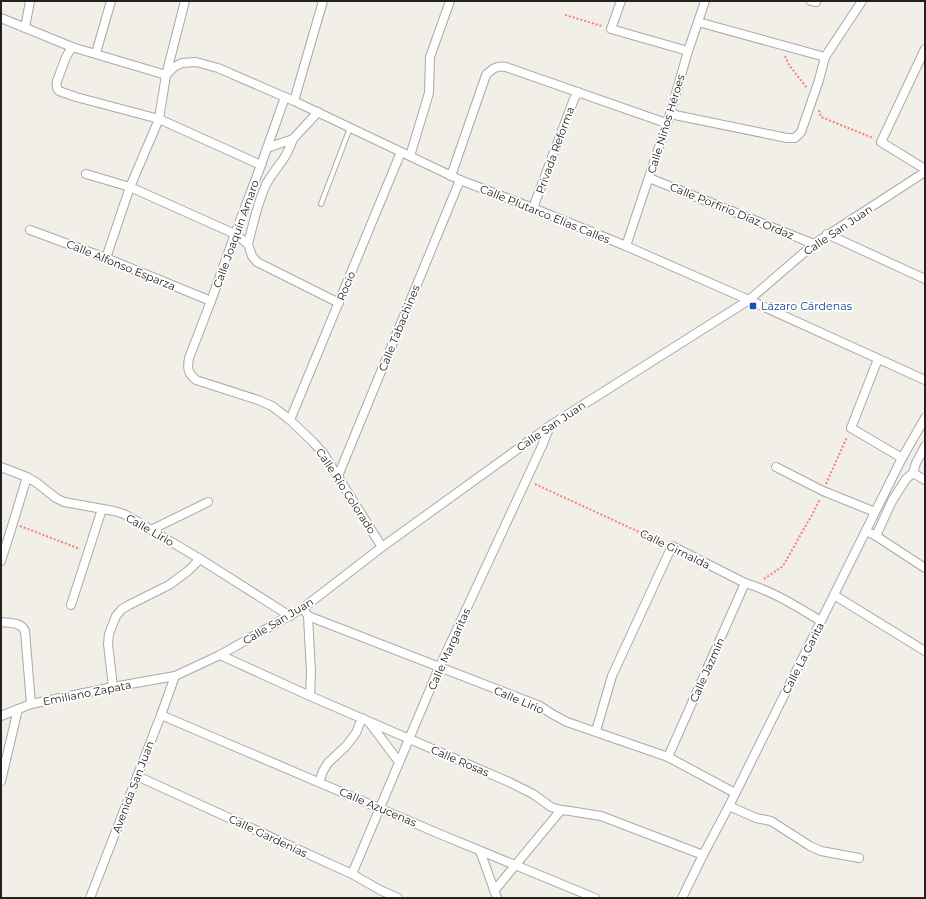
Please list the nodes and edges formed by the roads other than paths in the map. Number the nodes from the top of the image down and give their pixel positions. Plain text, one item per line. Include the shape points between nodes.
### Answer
1 (30, 1) edge
2 (111, 1) edge
3 (185, 1) edge
4 (324, 1) edge
5 (450, 1) edge
6 (622, 1) edge
7 (705, 1) edge
8 (862, 1) edge
9 (1, 18) edge
10 (698, 22) junction
11 (25, 28) junction
12 (72, 47) junction
13 (925, 49) edge
14 (688, 51) junction
15 (96, 53) junction
16 (825, 56) junction
17 (166, 75) junction
18 (578, 92) junction
19 (285, 97) junction
20 (294, 101) junction
21 (318, 112) junction
22 (670, 114) junction
23 (159, 119) junction
24 (666, 123) junction
25 (350, 128) junction
26 (293, 139) junction
27 (267, 148) junction
28 (402, 152) junction
29 (410, 156) junction
30 (261, 165) junction
31 (925, 169) edge
32 (925, 172) edge
33 (86, 174) dead end
34 (452, 176) junction
35 (649, 178) junction
36 (460, 180) junction
37 (130, 187) junction
38 (321, 204) dead end
39 (533, 208) junction
40 (30, 230) dead end
41 (235, 234) junction
42 (827, 234) junction
43 (248, 244) junction
44 (814, 244) junction
45 (626, 246) junction
46 (106, 258) junction
47 (925, 279) edge
48 (749, 300) junction
49 (211, 301) junction
50 (339, 303) junction
51 (878, 359) junction
52 (188, 370) joint
53 (925, 380) edge
54 (925, 418) edge
55 (290, 420) junction
56 (551, 425) junction
57 (925, 446) edge
58 (902, 458) junction
59 (1, 467) edge
60 (776, 467) dead end
61 (913, 473) junction
62 (27, 476) junction
63 (338, 476) junction
64 (925, 480) edge
65 (208, 502) dead end
66 (102, 509) junction
67 (875, 512) junction
68 (151, 530) junction
69 (866, 531) junction
70 (876, 536) junction
71 (382, 547) junction
72 (200, 559) junction
73 (1, 561) edge
74 (925, 568) edge
75 (745, 584) junction
76 (834, 594) junction
77 (71, 605) dead end
78 (303, 608) junction
79 (290, 616) junction
80 (308, 616) junction
81 (821, 621) junction
82 (1, 622) edge
83 (925, 651) edge
84 (220, 655) junction
85 (440, 668) junction
86 (175, 676) junction
87 (113, 687) junction
88 (310, 696) junction
89 (31, 704) junction
90 (18, 708) junction
91 (161, 715) junction
92 (1, 716) edge
93 (365, 720) junction
94 (596, 731) junction
95 (409, 739) junction
96 (668, 756) junction
97 (399, 762) junction
98 (137, 776) junction
99 (1, 781) edge
100 (319, 782) junction
101 (735, 793) junction
102 (729, 806) junction
103 (379, 808) junction
104 (561, 810) junction
105 (480, 851) junction
106 (703, 855) junction
107 (859, 858) dead end
108 (515, 865) junction
109 (352, 874) junction
110 (496, 894) edge
111 (90, 898) edge
112 (398, 898) edge
113 (595, 898) edge
114 (682, 898) edge

1 - 11 street
2 - 15 street
3 - 17 street
4 - 20 street
5 - 29 street via 430,57 429,93
6 - 14 street via 611,28
7 - 10 street, Calle Niños Héroes
8 - 16 street
9 - 11 street
10 - 14 street, Calle Niños Héroes
10 - 16 street
11 - 12 street
12 - 15 street
12 - 23 street via 57,81 57,89 76,97
13 - 31 street via 881,142
14 - 22 street, Calle Niños Héroes
15 - 17 street
16 - 22 street via 796,138
17 - 19 street, Calle Plutarco Elías Calles via 182,63 196,62 218,68
17 - 23 street
18 - 24 street
18 - 34 street via 506,66 490,71 486,75
18 - 39 street, Privada Reforma
19 - 20 street, Calle Plutarco Elías Calles
19 - 27 street, Calle Joaquín Amaro
20 - 21 street, Calle Plutarco Elías Calles
21 - 25 street, Calle Plutarco Elías Calles
21 - 26 street
22 - 24 street, Calle Niños Héroes
23 - 30 street
23 - 37 street
24 - 35 street, Calle Niños Héroes
25 - 28 street, Calle Plutarco Elías Calles
25 - 38 lane
26 - 27 street
26 - 43 street via 265,187
27 - 30 street, Calle Joaquín Amaro
28 - 29 street, Calle Plutarco Elías Calles
28 - 50 street, Rocío
29 - 34 street, Calle Plutarco Elías Calles
30 - 41 street, Calle Joaquín Amaro
32 - 42 street, Calle San Juan
33 - 37 street
34 - 36 street, Calle Plutarco Elías Calles
35 - 44 street, Calle Porfirio Díaz Ordaz
35 - 45 street, Calle Niños Héroes
36 - 39 street, Calle Plutarco Elías Calles
36 - 63 street, Calle Tabachines
37 - 41 street
37 - 46 street
39 - 45 street, Calle Plutarco Elías Calles
40 - 46 street, Calle Alfonso Esparza
41 - 43 street
41 - 49 street, Calle Joaquín Amaro
42 - 44 street, Calle San Juan
42 - 47 street
43 - 50 street via 257,262
44 - 48 street, Calle San Juan
45 - 48 street, Calle Plutarco Elías Calles
46 - 49 street, Calle Alfonso Esparza
48 - 51 street, Calle Plutarco Elías Calles
48 - 56 street, Calle San Juan
49 - 52 street, Calle Joaquín Amaro via 189,358
50 - 55 street, Rocío
51 - 53 street, Calle Plutarco Elías Calles
51 - 58 street via 851,428
52 - 55 street, Calle Río Colorado via 196,380 258,400 272,406
54 - 58 street, Calle La Garita
55 - 63 street, Calle Río Colorado via 323,453
56 - 71 street, Calle San Juan
56 - 85 street, Calle Margaritas
57 - 61 street
58 - 67 street, Calle La Garita
59 - 62 street, Calle Lirio
60 - 67 street via 823,491
61 - 64 street
61 - 70 street via 892,501
62 - 66 street, Calle Lirio via 64,502
62 - 73 street
63 - 71 street, Calle Río Colorado
65 - 68 street
66 - 68 street, Calle Lirio via 124,514
66 - 77 street
67 - 69 street, Calle La Garita
68 - 72 street, Calle Lirio
69 - 70 street
69 - 76 street, Calle La Garita
70 - 74 street
71 - 78 street, Calle San Juan
72 - 79 street, Calle Lirio
72 - 87 street via 174,581 122,609 116,616 108,644
75 - 81 street, Calle Girnalda via 773,594
75 - 94 street, Calle Girnalda via 672,546 612,676
75 - 96 street, Calle Jazmín
76 - 81 street, Calle La Garita
76 - 83 street
78 - 79 street, Calle San Juan
78 - 80 street
79 - 84 street, Calle San Juan
80 - 85 street, Calle Lirio
80 - 88 street
81 - 101 street, Calle La Garita
82 - 89 street via 24,628
84 - 86 street, Calle San Juan
84 - 88 street, Calle Rosas
85 - 94 street, Calle Lirio via 540,706 567,722
85 - 95 street, Calle Margaritas
86 - 87 street, Emiliano Zapata
86 - 91 street, Avenida San Juan
87 - 89 street, Emiliano Zapata
88 - 93 street, Calle Rosas
89 - 90 street, Emiliano Zapata
90 - 92 street, Emiliano Zapata
90 - 99 street
91 - 98 street, Avenida San Juan
91 - 100 street, Calle Azucenas
93 - 95 street, Calle Rosas
93 - 97 street
93 - 100 street via 346,746 328,763
94 - 96 street, Calle Lirio
95 - 97 street, Calle Margaritas
95 - 104 street, Calle Rosas via 509,782 551,807
96 - 101 street, Calle Lirio
97 - 103 street, Calle Margaritas
98 - 109 street, Calle Gardenias
98 - 111 street, Avenida San Juan
100 - 103 street, Calle Azucenas
101 - 102 street, Calle La Garita
102 - 106 street, Calle La Garita
102 - 107 street via 756,818 771,821 821,851
103 - 105 street, Calle Azucenas
103 - 109 street, Calle Margaritas
104 - 106 street, Calle Rosas via 601,816
104 - 108 street
105 - 108 street, Calle Azucenas
105 - 110 street
106 - 114 street, Calle La Garita
108 - 110 street
108 - 113 street, Calle Azucenas
109 - 112 street, Calle Gardenias

